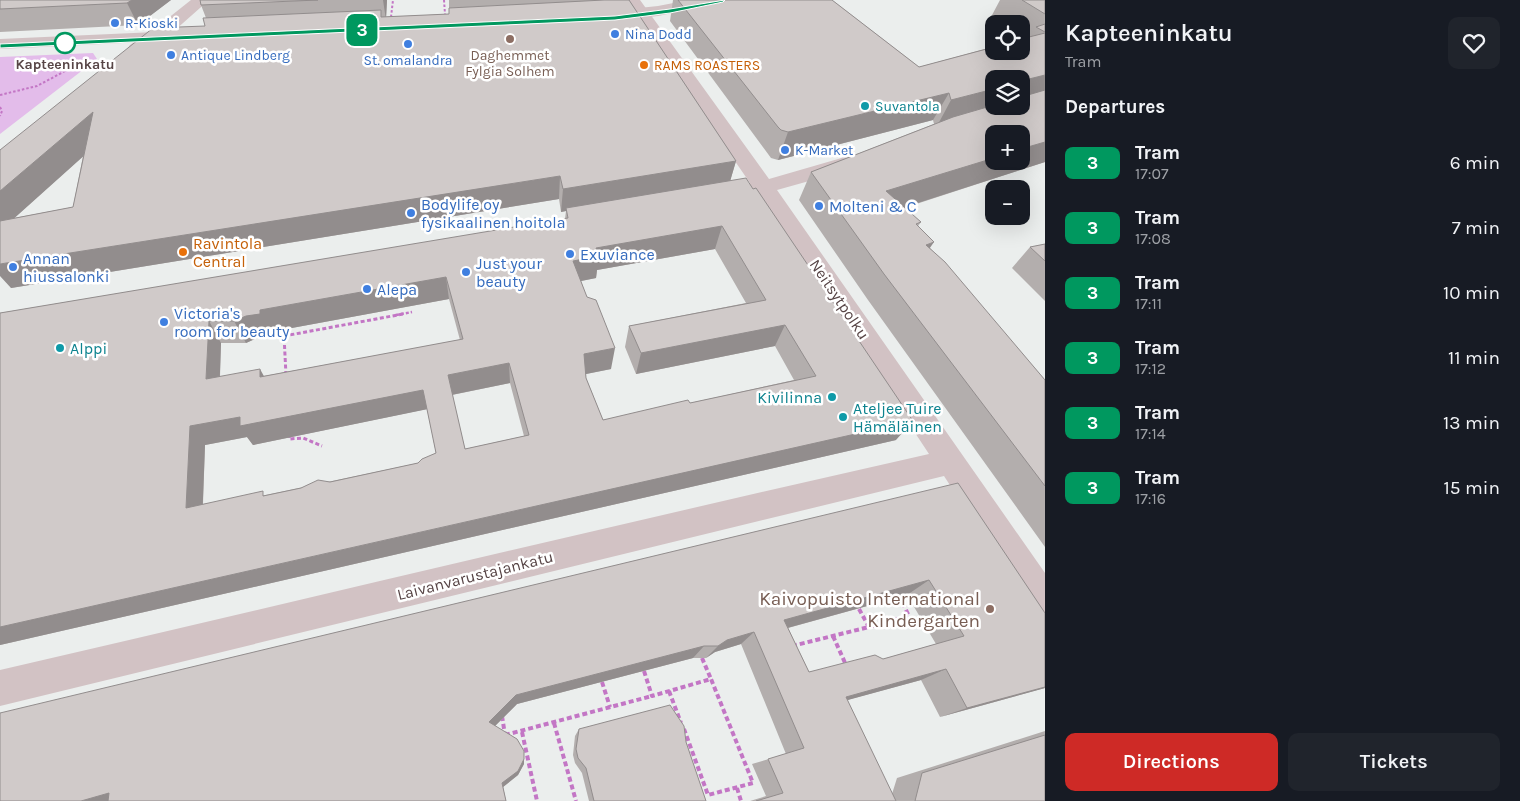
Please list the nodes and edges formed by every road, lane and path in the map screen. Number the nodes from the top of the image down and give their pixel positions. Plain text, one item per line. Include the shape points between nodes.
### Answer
1 (201, 0) edge
2 (393, 0) edge
3 (444, 0) edge
4 (713, 0) edge
5 (636, 7) edge
6 (445, 14) edge
7 (392, 17) edge
8 (586, 17) edge
9 (195, 36) edge
10 (153, 37) junction
11 (0, 44) edge
12 (123, 60) edge
13 (84, 61) dead end
14 (0, 95) edge
15 (0, 107) edge
16 (0, 116) edge
17 (859, 160) edge
18 (764, 187) junction
19 (698, 199) edge
20 (412, 312) dead end
21 (286, 383) edge
22 (288, 430) edge
23 (322, 446) dead end
24 (950, 462) junction
25 (897, 593) edge
26 (1045, 601) edge
27 (859, 609) edge
28 (869, 627) junction
29 (833, 636) junction
30 (790, 646) edge
31 (702, 658) edge
32 (848, 668) edge
33 (644, 671) edge
34 (711, 679) junction
35 (602, 682) edge
36 (0, 688) edge
37 (669, 691) junction
38 (652, 696) junction
39 (610, 707) junction
40 (500, 710) edge
41 (554, 723) junction
42 (522, 732) junction
43 (506, 735) junction
44 (497, 738) edge
45 (704, 783) junction
46 (696, 785) edge
47 (736, 788) junction
48 (537, 801) edge
49 (576, 801) edge
50 (741, 801) edge

1 - 10 street
2 - 7 path
3 - 6 path
4 - 5 street
5 - 8 street
5 - 18 street, Neitsytpolku
9 - 10 street
10 - 11 street
10 - 12 street
13 - 14 path via 43,84
15 - 16 path
17 - 18 street
18 - 19 street
18 - 24 street, Neitsytpolku
20 - 21 path via 284,336
22 - 23 path via 289,439 303,438
24 - 26 street, Neitsytpolku
24 - 36 street, Laivanvarustajankatu
25 - 28 path via 909,616
27 - 28 path
28 - 29 path
29 - 30 path
29 - 32 path
31 - 34 path
33 - 38 path
34 - 37 path
34 - 47 path via 753,783
35 - 39 path
37 - 38 path
37 - 45 path
38 - 39 path
39 - 41 path
40 - 43 path
41 - 42 path
41 - 49 path
42 - 43 path
42 - 48 path
43 - 44 path
45 - 46 path
45 - 47 path via 708,795
47 - 50 path

